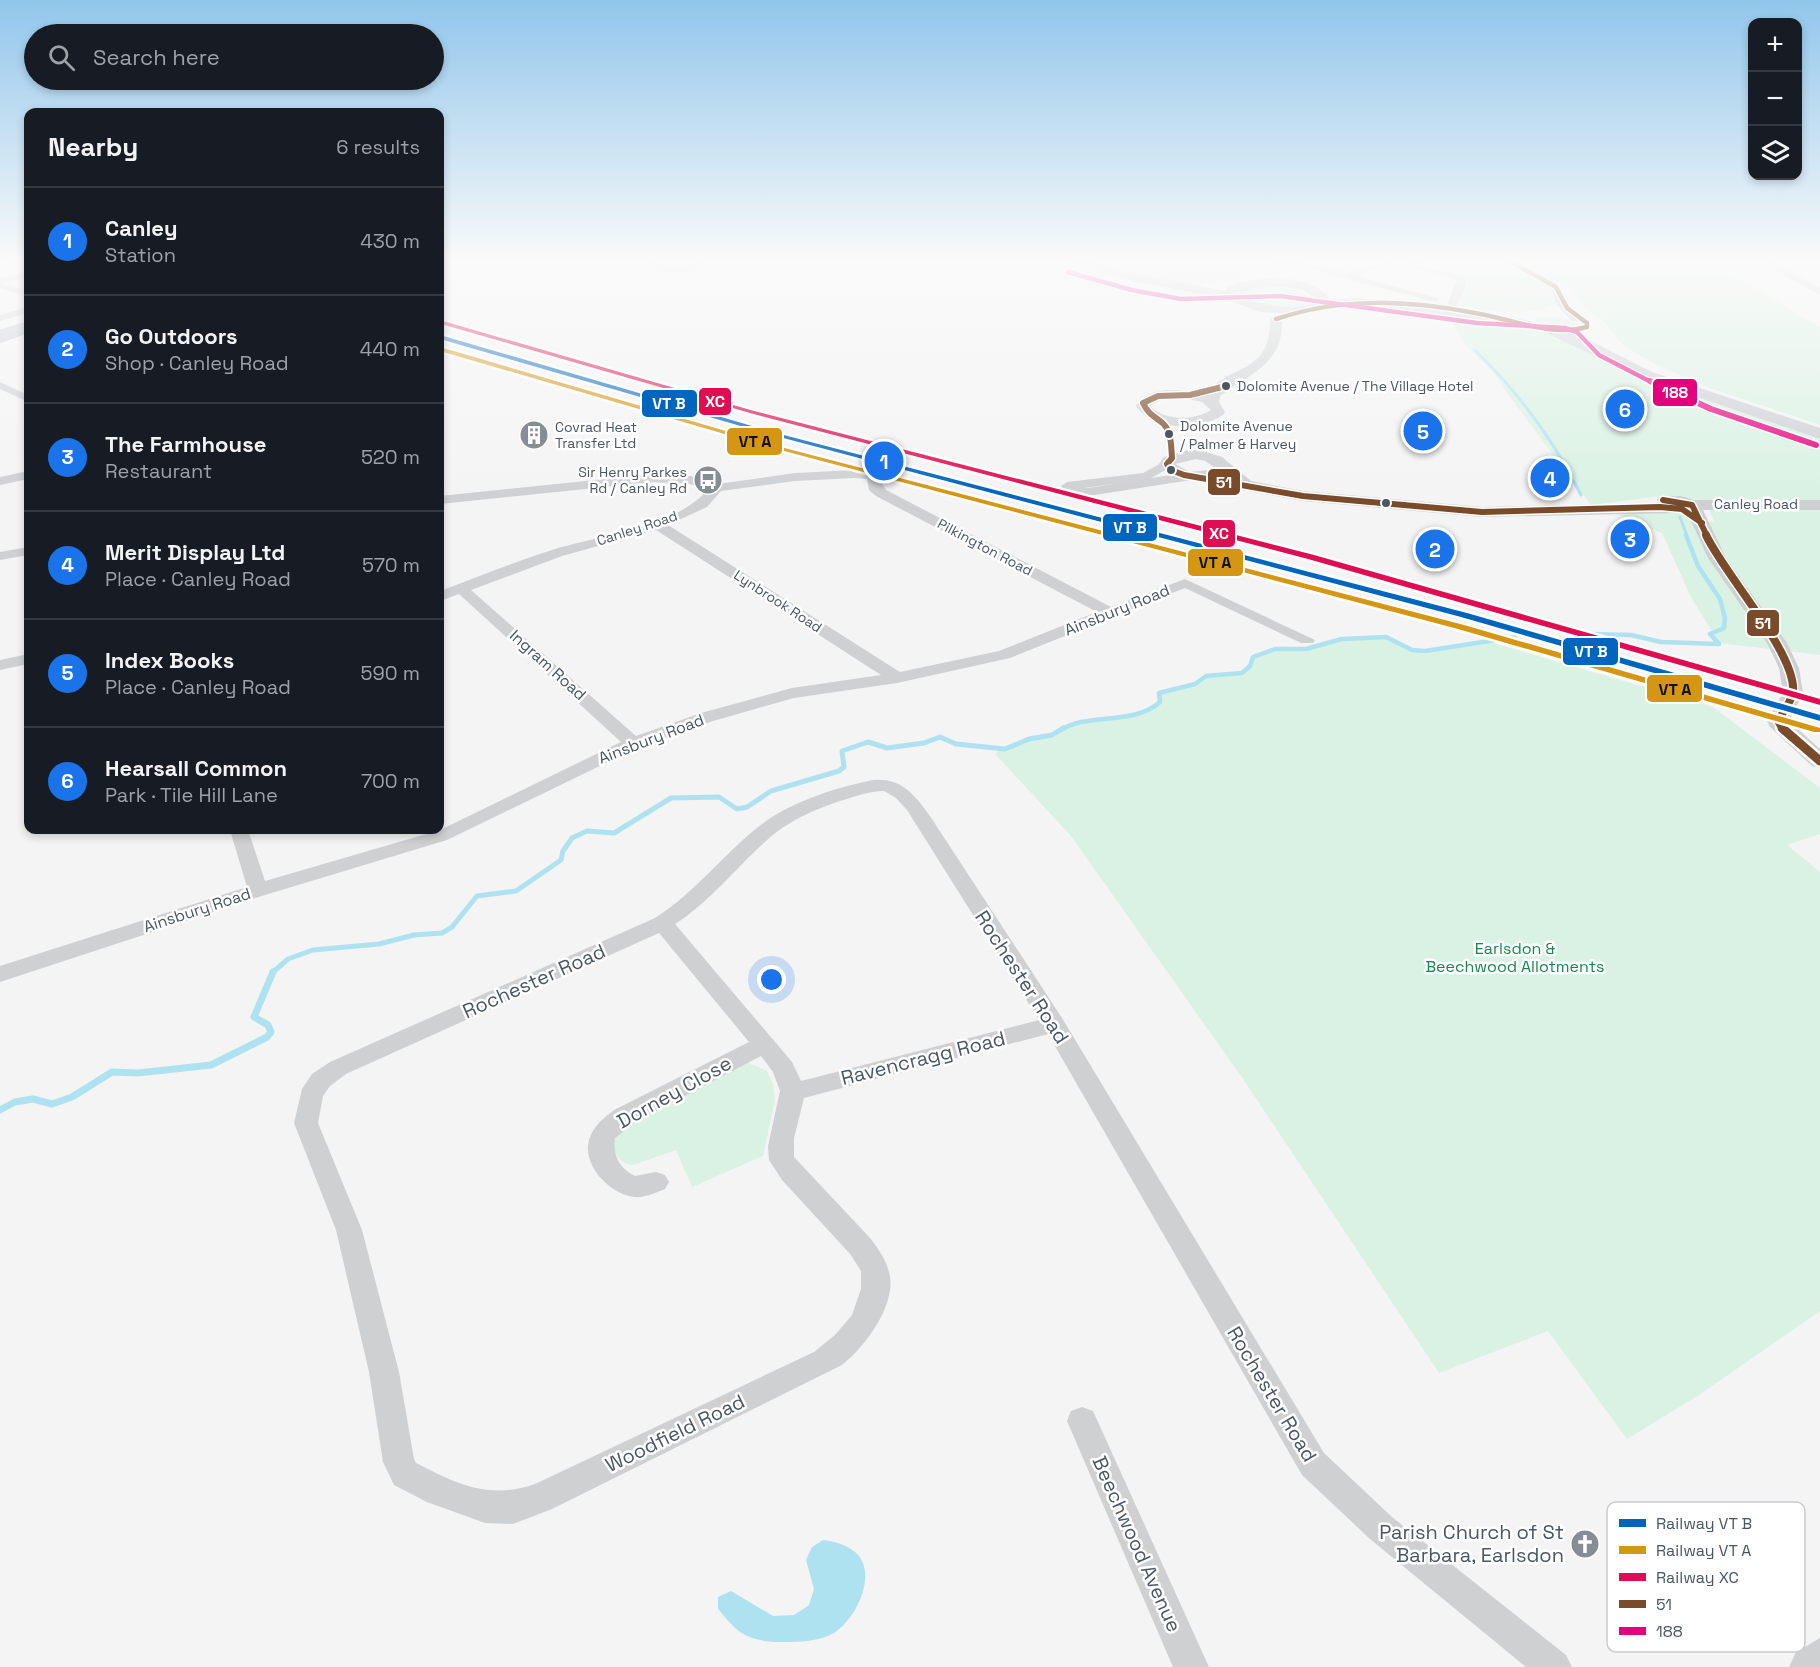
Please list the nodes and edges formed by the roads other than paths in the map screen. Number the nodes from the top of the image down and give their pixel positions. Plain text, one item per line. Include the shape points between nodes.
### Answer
1 (1277, 338) edge
2 (1573, 338) edge
3 (1598, 338) edge
4 (0, 385) edge
5 (1226, 386) junction
6 (1190, 395) junction
7 (24, 397) edge
8 (1715, 398) junction
9 (1212, 402) junction
10 (1157, 416) junction
11 (1203, 419) junction
12 (1820, 434) edge
13 (1169, 461) junction
14 (1220, 464) junction
15 (24, 476) edge
16 (1197, 477) junction
17 (0, 481) edge
18 (717, 488) junction
19 (1263, 489) junction
20 (444, 500) edge
21 (1820, 505) edge
22 (1687, 509) junction
23 (658, 525) junction
24 (24, 552) edge
25 (0, 556) edge
26 (447, 592) edge
27 (1110, 613) junction
28 (1307, 640) dead end
29 (24, 660) edge
30 (0, 665) edge
31 (897, 678) junction
32 (633, 743) junction
33 (1820, 761) edge
34 (444, 832) edge
35 (240, 834) edge
36 (438, 834) edge
37 (258, 890) junction
38 (662, 923) junction
39 (0, 974) edge
40 (1054, 1024) junction
41 (764, 1044) junction
42 (321, 1080) joint
43 (792, 1092) junction
44 (656, 1182) dead end
45 (1083, 1421) dead end
46 (1820, 1660) edge
47 (1191, 1667) edge
48 (1554, 1667) edge
49 (1812, 1667) edge

1 - 5 street via 1268,355
2 - 8 main road via 1631,369
3 - 8 main road via 1614,350
4 - 7 street
5 - 6 street
5 - 9 street via 1213,394
6 - 9 street
6 - 10 street via 1163,395 1145,401 1144,409
8 - 12 main road
9 - 11 street via 1218,412
10 - 11 street via 1184,421
10 - 13 street via 1169,427
11 - 14 street via 1194,426 1195,438
13 - 14 street via 1192,455
13 - 16 street via 1171,470
13 - 16 street, Canley Road via 1156,473 1131,480 1067,486 1072,491 1088,492
14 - 16 street via 1216,474
14 - 19 street, Canley Road via 1239,481
15 - 17 street
16 - 19 street, Canley Road
18 - 20 street via 691,480 662,478
18 - 23 street, Canley Road via 702,504
18 - 27 street, Pilkington Road via 795,477 870,475 881,493
19 - 22 street, Canley Road via 1482,512
21 - 22 street, Canley Road
22 - 33 street via 1777,643 1789,668 1793,693 1778,721 1781,727
23 - 26 street, Canley Road via 557,553
23 - 31 street, Lynbrook Road
24 - 25 street
26 - 32 street, Ingram Road
27 - 28 street, Ainsbury Road via 1185,583
27 - 31 street, Ainsbury Road via 1004,655
29 - 30 street
31 - 32 street, Ainsbury Road via 764,699
32 - 34 street, Ainsbury Road
35 - 37 street
36 - 37 street, Ainsbury Road
37 - 39 street, Ainsbury Road
38 - 40 street, Rochester Road via 698,899 767,830 789,814 842,794 885,785 906,798 920,816
38 - 41 street
38 - 42 street, Rochester Road via 338,1068
40 - 43 street, Ravencragg Road
40 - 48 street, Rochester Road via 1313,1464 1381,1528
41 - 43 street via 784,1068
41 - 44 street, Dorney Close via 625,1116 605,1132 601,1152 613,1174 630,1186
42 - 43 street, Woodfield Road via 311,1095 306,1123 349,1230 384,1372 399,1462 405,1474 438,1491 485,1507 513,1508 824,1361 843,1349 855,1334 867,1316 877,1286 875,1269 866,1252 801,1186 780,1158
45 - 47 street, Beechwood Avenue
46 - 49 street

